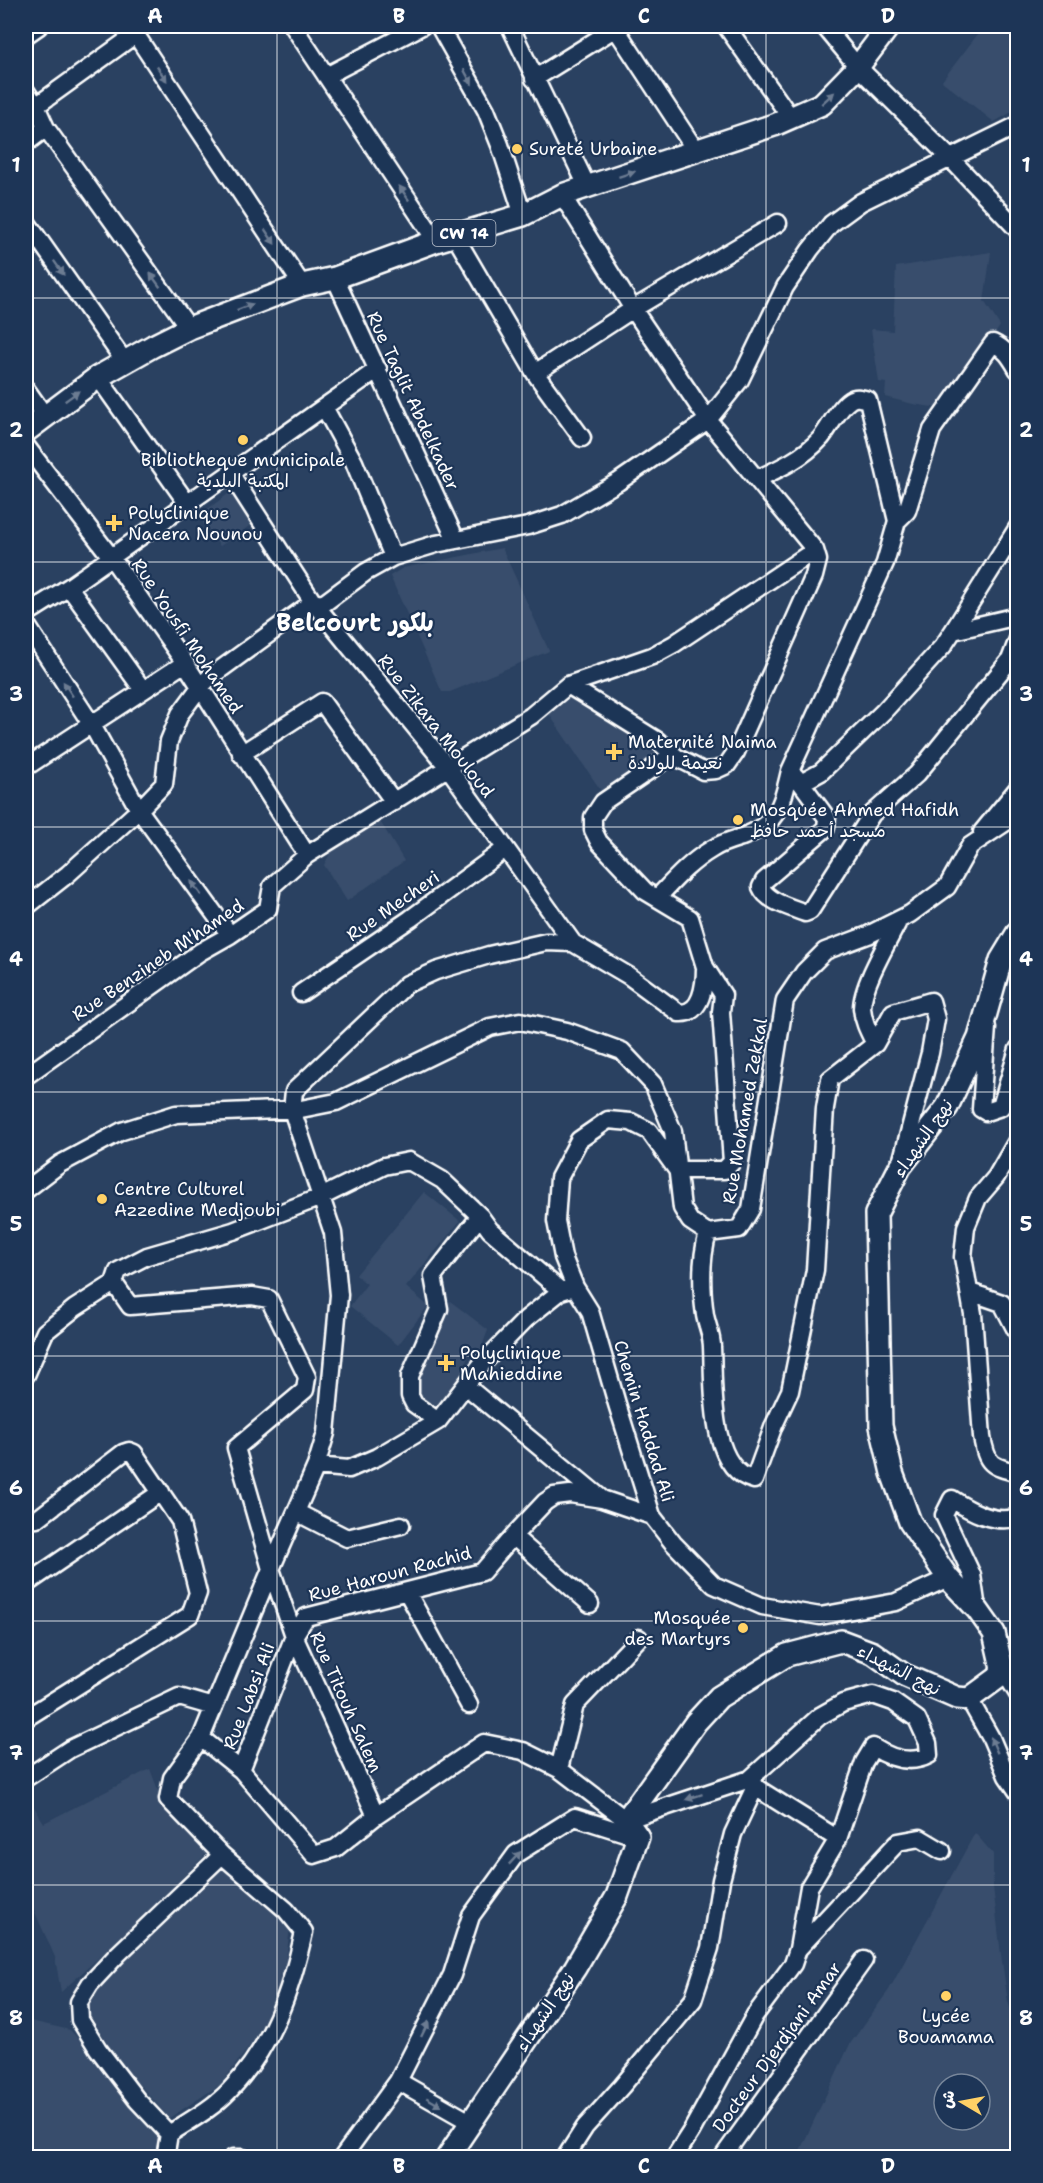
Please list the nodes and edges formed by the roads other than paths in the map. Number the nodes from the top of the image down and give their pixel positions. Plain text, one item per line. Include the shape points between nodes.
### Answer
1 (39, 26) edge
2 (293, 26) edge
3 (422, 26) edge
4 (439, 26) edge
5 (510, 26) edge
6 (616, 26) edge
7 (726, 26) edge
8 (824, 26) edge
9 (889, 26) edge
10 (133, 30) edge
11 (26, 35) edge
12 (858, 67) junction
13 (326, 76) junction
14 (534, 79) junction
15 (26, 91) edge
16 (36, 106) junction
17 (790, 118) junction
18 (1017, 125) edge
19 (46, 128) junction
20 (26, 143) edge
21 (696, 151) junction
22 (950, 158) junction
23 (588, 188) junction
24 (562, 195) junction
25 (523, 215) junction
26 (26, 221) edge
27 (1015, 222) edge
28 (778, 223) dead end
29 (445, 239) junction
30 (335, 278) junction
31 (302, 285) junction
32 (633, 309) junction
33 (189, 328) junction
34 (125, 362) junction
35 (378, 369) junction
36 (1017, 370) edge
37 (536, 373) junction
38 (98, 377) junction
39 (26, 388) edge
40 (324, 407) junction
41 (45, 416) junction
42 (708, 420) junction
43 (26, 431) edge
44 (582, 438) dead end
45 (26, 446) edge
46 (230, 474) junction
47 (757, 479) junction
48 (187, 503) junction
49 (897, 521) junction
50 (1017, 527) edge
51 (456, 540) junction
52 (815, 550) junction
53 (111, 557) junction
54 (393, 557) junction
55 (69, 587) junction
56 (313, 602) junction
57 (26, 614) edge
58 (1010, 618) edge
59 (26, 624) edge
60 (953, 631) junction
61 (1017, 638) edge
62 (185, 663) junction
63 (568, 685) junction
64 (200, 687) junction
65 (143, 690) junction
66 (92, 725) junction
67 (241, 754) junction
68 (672, 755) junction
69 (447, 766) junction
70 (26, 767) edge
71 (795, 777) junction
72 (1017, 788) edge
73 (394, 802) junction
74 (139, 810) junction
75 (1017, 814) edge
76 (970, 846) junction
77 (505, 849) junction
78 (307, 855) junction
79 (657, 898) junction
80 (26, 907) edge
81 (898, 920) junction
82 (1017, 932) edge
83 (230, 935) junction
84 (573, 943) junction
85 (705, 967) junction
86 (301, 993) dead end
87 (989, 1002) junction
88 (875, 1044) junction
89 (1017, 1049) edge
90 (26, 1076) edge
91 (292, 1110) junction
92 (1017, 1139) edge
93 (900, 1167) junction
94 (677, 1170) junction
95 (26, 1190) edge
96 (321, 1197) junction
97 (480, 1216) junction
98 (708, 1233) junction
99 (114, 1283) junction
100 (568, 1289) junction
101 (970, 1292) junction
102 (1017, 1334) edge
103 (26, 1374) edge
104 (466, 1386) junction
105 (438, 1421) junction
106 (232, 1430) dead end
107 (236, 1448) junction
108 (316, 1466) junction
109 (1017, 1473) edge
110 (161, 1492) junction
111 (602, 1499) junction
112 (296, 1512) junction
113 (652, 1516) junction
114 (1017, 1517) edge
115 (29, 1522) edge
116 (401, 1526) dead end
117 (513, 1536) junction
118 (271, 1569) junction
119 (948, 1578) junction
120 (26, 1584) edge
121 (407, 1592) junction
122 (591, 1604) dead end
123 (977, 1609) junction
124 (294, 1635) junction
125 (639, 1638) dead end
126 (1002, 1668) junction
127 (1017, 1694) edge
128 (969, 1699) junction
129 (469, 1705) dead end
130 (214, 1707) junction
131 (26, 1718) edge
132 (201, 1738) junction
133 (559, 1769) junction
134 (241, 1770) junction
135 (26, 1778) edge
136 (752, 1783) junction
137 (1017, 1792) edge
138 (376, 1816) junction
139 (626, 1820) junction
140 (638, 1837) junction
141 (838, 1839) junction
142 (942, 1851) dead end
143 (222, 1855) junction
144 (798, 1949) junction
145 (864, 1960) dead end
146 (398, 2081) junction
147 (470, 2122) junction
148 (169, 2134) junction
149 (165, 2157) edge
150 (233, 2157) edge
151 (243, 2157) edge
152 (342, 2157) edge
153 (447, 2157) edge
154 (565, 2157) edge
155 (674, 2157) edge
156 (722, 2157) edge

1 - 11 street
2 - 13 street
3 - 13 street
4 -> 25 street via 486,110
5 - 14 street
6 - 14 street
6 - 21 street
7 - 17 street
8 - 12 street
9 - 12 main road, CW 14
10 - 16 street
10 -> 31 street
17 -> 12 main road, CW 14 via 822,104
12 - 22 street
29 -> 13 street
14 - 23 street
15 - 16 street
16 - 19 street
17 - 21 main road, CW 14
18 - 22 street
19 - 20 street
33 -> 19 street
23 -> 21 main road, CW 14
22 - 27 street
22 - 42 street via 861,202 831,224 785,287 740,380
23 - 24 main road, CW 14
24 - 25 main road, CW 14
24 - 32 street
25 - 29 main road, CW 14
26 -> 34 street
28 - 32 street
29 - 30 main road, CW 14
29 - 37 street
30 - 31 main road, CW 14
30 - 35 street, Rue Taglit Abdelkader
33 -> 31 main road, CW 14
32 - 37 street
32 - 42 street
33 - 34 main road, CW 14
34 - 38 main road, CW 14
35 - 40 street
35 - 51 street, Rue Taglit Abdelkader
36 - 49 street via 1002,347 993,343 932,430 907,511
37 - 44 street
41 -> 38 main road, CW 14
38 - 48 street
39 - 41 street
40 - 46 street
40 - 54 street via 354,462
41 - 43 main road, CW 14
42 - 47 street
42 - 51 street via 562,515
45 - 53 street, Rue Yousfi Mohamed
46 - 48 street
46 - 56 street, Rue Zikara Mouloud
47 - 49 street via 808,450 848,401 857,397 868,400
47 - 52 street
48 - 53 street
49 - 71 street via 885,563
50 - 60 street
51 - 54 street
52 - 63 street via 674,644 652,656
52 - 68 street via 818,560 814,576 727,765 702,771
53 - 55 street
53 - 62 street, Rue Yousfi Mohamed
54 - 56 street via 323,604
55 - 57 street
55 - 65 street
56 - 64 street
56 - 69 street, Rue Zikara Mouloud
58 - 60 street
58 - 61 street
66 -> 59 street
60 - 71 street via 884,711 822,772
61 - 71 street via 1010,660 917,774 872,814 810,911 805,913 770,898 761,887 826,828 827,818
62 - 64 street, Rue Yousfi Mohamed
62 - 65 street
63 - 68 street via 658,741
63 - 69 street, Rue Benzineb M'hamed via 531,716
64 - 67 street, Rue Yousfi Mohamed
64 - 74 street via 180,714 169,741 164,784
65 - 66 street
66 - 70 street
66 - 74 street
67 - 73 street via 322,702
67 - 78 street, Rue Yousfi Mohamed
68 - 79 street via 603,802 593,817 593,830 599,842 645,891
69 - 73 street, Rue Benzineb M'hamed
69 - 77 street, Rue Zikara Mouloud
71 - 79 street via 774,818 754,832 705,853
72 - 76 street
73 - 78 street, Rue Benzineb M'hamed
74 - 80 street
83 -> 74 street
75 - 76 street, Rue Mohamed Zekkal
76 - 81 street, Rue Mohamed Zekkal via 947,887
77 - 84 street, Rue Zikara Mouloud
77 - 86 street, Rue Mecheri
78 - 83 street, Rue Benzineb M'hamed via 272,886 268,909
79 - 85 street via 690,918
81 - 88 street via 866,989 862,1007
81 - 98 street, Rue Mohamed Zekkal via 825,951 785,1000 751,1209 739,1228
82 - 87 main road, نهج الشهداء via 1001,960
83 - 90 street, Rue Benzineb M'hamed via 200,952
84 - 85 street via 679,1013 692,1010 704,987
84 - 91 street via 546,942 489,955 407,984 294,1091
85 - 94 street via 723,995 720,1012 732,1162 724,1170
87 - 89 street via 981,1109 986,1112 1001,1107
87 - 93 main road, نهج الشهداء via 979,1038 947,1107
88 - 93 street via 893,1012 931,1001 936,1019 930,1053
88 - 98 street via 830,1079 815,1270 790,1391 754,1480 731,1464 717,1427 712,1395 712,1345 701,1279
91 - 94 street via 336,1102 490,1027 520,1021 567,1031 622,1051 654,1084 673,1131
91 - 95 street via 176,1114 122,1131 60,1164
91 - 96 street
92 - 101 street via 996,1177 978,1198 966,1227 963,1257
93 - 119 main road, نهج الشهداء via 876,1214 881,1426 892,1473 910,1522
94 - 98 street via 682,1208 690,1221
94 - 100 street, Chemin Haddad Ali via 649,1131 631,1122 608,1120 579,1140 559,1178 556,1221
96 - 97 street via 384,1166 409,1161 442,1180
96 - 99 street via 233,1231 147,1256 118,1271
96 - 108 street via 333,1233 339,1295 326,1433
97 - 100 street via 490,1230
97 - 105 street via 433,1276 439,1309 410,1376 414,1404
99 - 103 street via 45,1332
99 - 107 street via 130,1306 252,1296 268,1299 307,1377 305,1390
100 - 104 street via 526,1319
100 - 113 street, Chemin Haddad Ali via 590,1311
101 - 102 street via 1002,1303
101 - 109 street via 986,1456 994,1467
104 - 105 street
104 - 111 street
105 - 108 street via 349,1469
106 - 107 street, Rue Titouh Salem
107 - 118 street, Rue Titouh Salem
108 - 112 street
110 - 115 street via 134,1452 129,1451
110 - 120 street
110 - 131 street via 180,1521 198,1593 190,1615
111 - 113 street, Rue Haroun Rachid
111 - 117 street, Rue Haroun Rachid via 554,1496
112 - 116 street via 347,1538
112 - 118 street
113 - 119 street, Chemin Haddad Ali via 714,1585 762,1606 820,1616 896,1602
114 - 123 street via 1008,1521 972,1512 952,1499 944,1515 972,1575
117 - 121 street, Rue Haroun Rachid via 482,1572
117 - 122 street
118 - 124 street, Rue Titouh Salem
118 - 130 street
119 - 123 main road, نهج الشهداء
121 - 124 street, Rue Haroun Rachid via 306,1617
121 - 129 street
123 - 126 main road, نهج الشهداء via 994,1633
124 - 134 street, Rue Labsi Ali
124 - 138 street, Rue Titouh Salem
125 - 133 street via 575,1705
126 - 127 street
126 - 128 main road via 999,1677
137 -> 128 street
128 - 139 main road, نهج الشهداء via 945,1694 904,1675 873,1653 841,1641 787,1655 719,1697 696,1722
130 - 132 street
130 - 135 street via 179,1696 70,1749
132 - 134 street
132 - 143 street via 172,1778 168,1799
133 - 138 street via 524,1751 484,1743
133 - 139 street
134 - 138 street via 314,1855 336,1848
136 -> 139 street
136 - 141 street
136 - 141 street via 820,1716 843,1703 873,1695 893,1702 916,1719 928,1743 928,1755 919,1760 896,1759 873,1747 864,1762
136 - 154 street via 721,1880 710,1948 693,2000 585,2127
139 - 140 main road
146 -> 140 street via 452,1975 471,1916 516,1854 575,1817
140 - 147 main road, نهج الشهداء via 618,1896 575,1968
141 - 144 street via 809,1887
142 - 144 street via 920,1838 898,1842
143 - 148 street via 286,1910 304,1932 295,1974 276,2026 259,2053 229,2091
143 - 148 street via 118,1954 79,2002 80,2020 98,2049
144 - 155 street via 793,1964 754,2015 703,2112
145 - 156 street, Docteur Djerdjani Amar
146 -> 147 street
146 - 152 street
147 - 153 main road, نهج الشهداء
148 - 149 street
150 - 151 street

